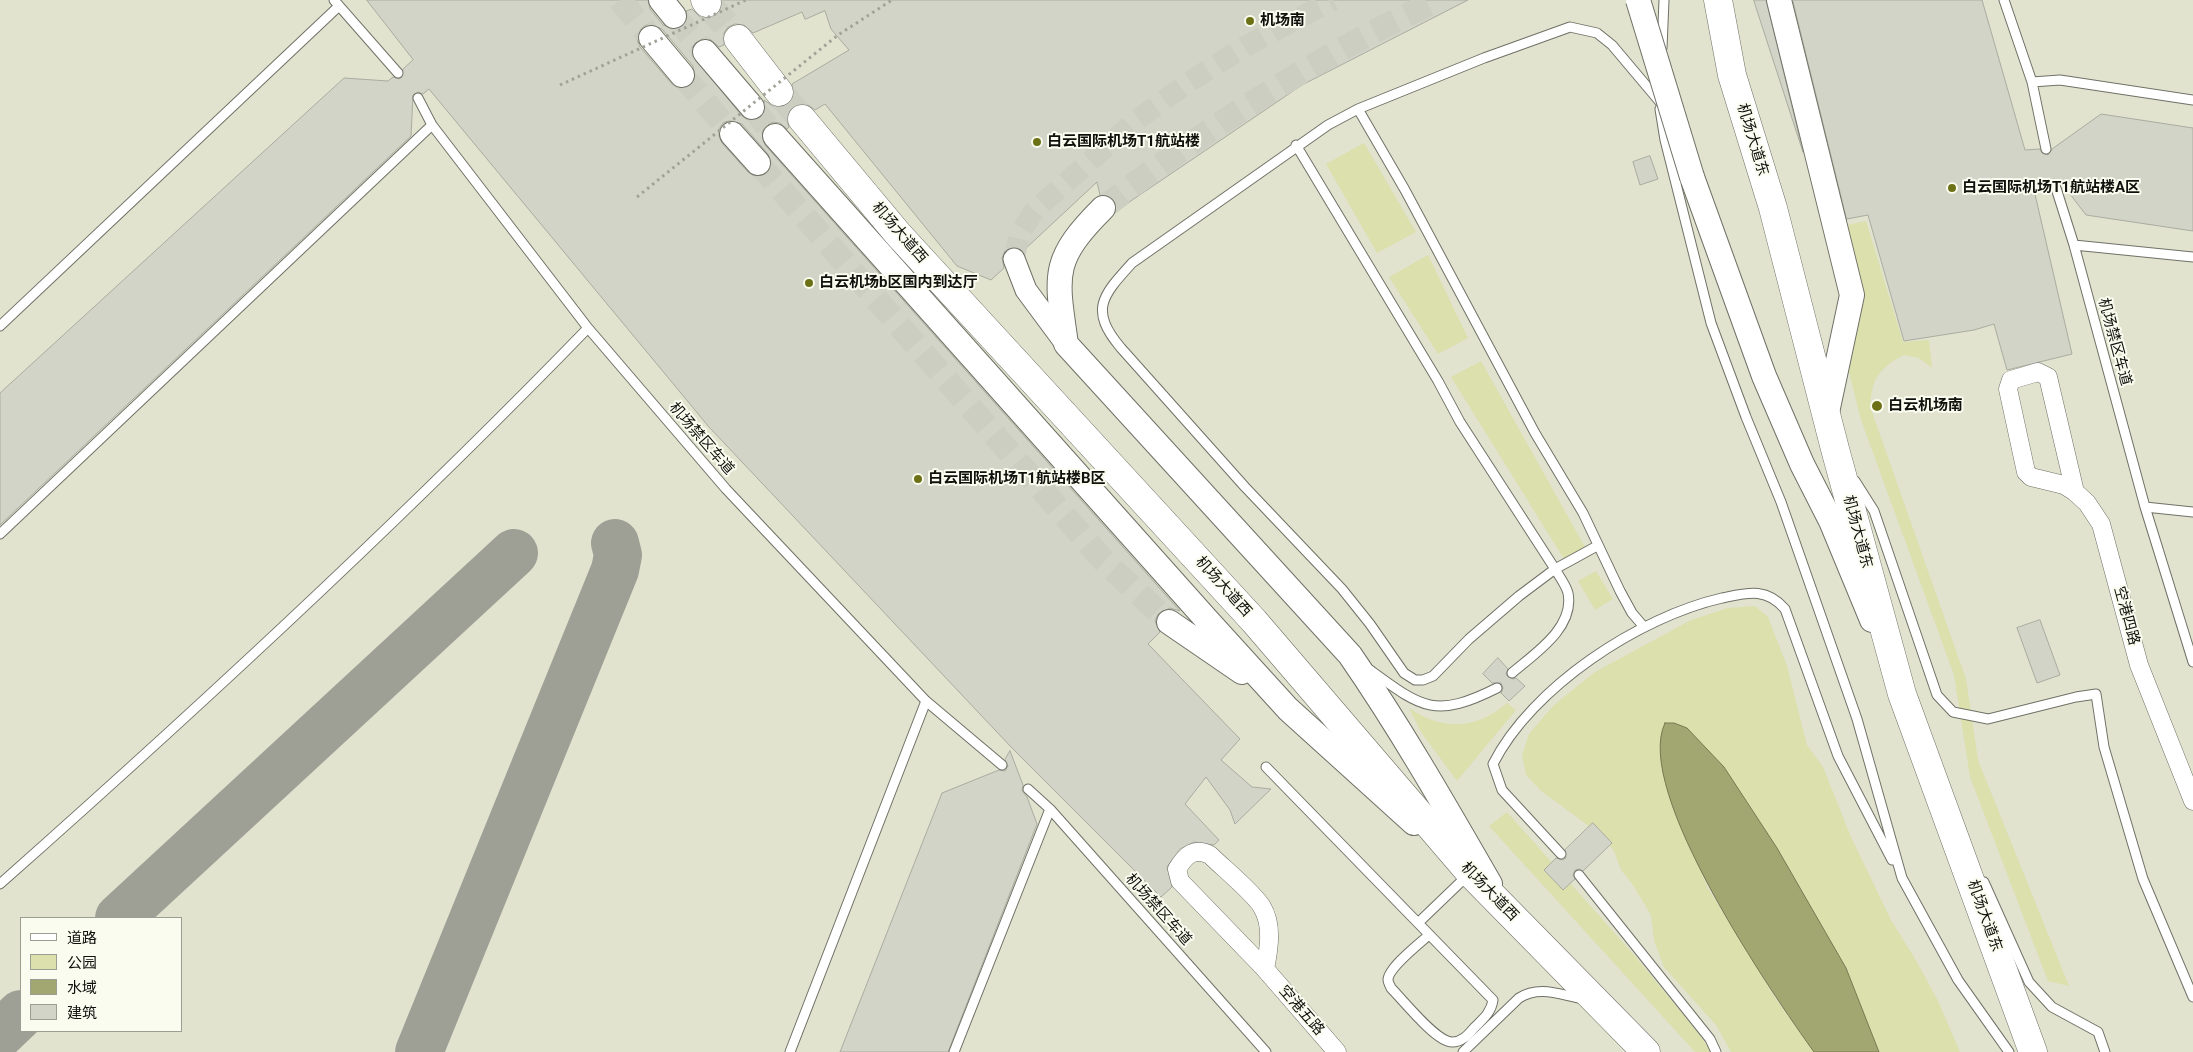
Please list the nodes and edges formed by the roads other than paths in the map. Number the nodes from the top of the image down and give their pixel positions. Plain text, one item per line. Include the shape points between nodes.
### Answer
1 (1638, 0) edge
2 (1664, 0) edge
3 (1718, 0) edge
4 (1779, 0) edge
5 (2004, 0) edge
6 (337, 3) edge
7 (651, 38) tunnel mouth
8 (738, 39) tunnel mouth
9 (705, 52) tunnel mouth
10 (398, 73) dead end
11 (682, 76) tunnel mouth
12 (2032, 82) junction
13 (779, 92) tunnel mouth
14 (418, 98) dead end
15 (2193, 100) edge
16 (1660, 102) junction
17 (752, 107) tunnel mouth
18 (1358, 109) junction
19 (802, 119) tunnel mouth
20 (432, 125) junction
21 (732, 134) tunnel mouth
22 (776, 136) tunnel mouth
23 (1296, 145) junction
24 (2046, 149) dead end
25 (758, 163) tunnel mouth
26 (2055, 185) dead end
27 (1103, 208) tunnel mouth
28 (2074, 245) junction
29 (2193, 257) edge
30 (1014, 259) tunnel mouth
31 (0, 326) edge
32 (588, 328) junction
33 (1066, 344) junction
34 (1826, 417) junction
35 (1834, 449) junction
36 (2075, 492) junction
37 (2145, 507) junction
38 (2193, 512) edge
39 (0, 534) edge
40 (1597, 546) junction
41 (1555, 569) junction
42 (1169, 622) tunnel mouth
43 (1644, 627) junction
44 (1350, 655) junction
45 (2193, 662) edge
46 (1512, 673) dead end
47 (1497, 688) dead end
48 (1902, 694) junction
49 (926, 701) junction
50 (1288, 709) junction
51 (1002, 765) dead end
52 (1266, 767) dead end
53 (1028, 789) dead end
54 (1937, 789) junction
55 (2193, 801) edge
56 (1050, 809) junction
57 (1561, 854) dead end
58 (1470, 873) junction
59 (1579, 875) dead end
60 (1902, 878) junction
61 (0, 884) edge
62 (1503, 907) junction
63 (1418, 923) junction
64 (1429, 935) junction
65 (1265, 969) junction
66 (2193, 997) edge
67 (1595, 1002) junction
68 (790, 1052) edge
69 (954, 1052) edge
70 (1266, 1052) edge
71 (1337, 1052) edge
72 (1463, 1052) edge
73 (1646, 1052) edge
74 (1716, 1052) edge
75 (2009, 1052) edge
76 (2033, 1052) edge
77 (2105, 1052) edge

1 - 48 main road, bridge via 1692,177 1764,376 1831,522
2 - 16 lane
3 - 34 highway, 机场大道东 via 1732,75 1773,208
4 - 34 main road via 1852,294
5 - 12 lane
6 - 10 lane
6 - 31 lane
7 - 11 main road
8 - 13 highway
9 - 17 main road
12 - 15 lane via 2060,80
12 - 24 lane
14 - 20 lane, 机场禁区车道
16 - 18 lane via 1612,45 1596,33 1570,27
16 - 60 lane via 1665,140 1711,323 1782,502 1857,719
18 - 23 lane
18 - 40 lane via 1535,433 1583,513
19 - 58 highway, 机场大道西 via 898,234 1254,621
20 - 32 lane, 机场禁区车道
20 - 39 lane
21 - 25 main road
22 - 50 main road
23 - 41 lane via 1460,422
23 - 41 lane via 1132,264 1105,298 1101,314 1107,332 1245,487 1342,589 1404,673 1415,680 1433,676 1495,615
26 - 28 lane, 机场禁区车道
27 - 33 main road via 1077,234 1061,263 1059,291
28 - 29 lane
28 - 37 lane, 机场禁区车道
30 - 33 street via 1026,290
32 - 49 lane, 机场禁区车道 via 726,490
32 - 61 lane via 501,418 179,725
33 - 44 main road
34 - 35 highway, 机场大道东
35 - 48 highway, 机场大道东
35 - 66 lane via 1874,511 1937,695 1953,712 1988,719 2096,694 2104,747 2143,879
36 - 36 street, 空港四路 via 2064,485 2030,477 2023,466 2008,386 2011,380 2042,372 2048,377
36 - 55 street, 空港四路 via 2101,524 2139,665
37 - 38 lane
37 - 45 lane, 机场禁区车道
40 - 41 lane
40 - 43 lane via 1632,613
41 - 46 lane via 1568,593 1567,615 1560,629
42 - 50 main road via 1242,672
43 - 57 lane via 1597,654 1560,685 1503,744 1493,764 1502,790
43 - 60 lane via 1707,602 1754,592 1777,600 1785,609 1838,756
44 - 47 lane via 1404,695 1424,704 1444,707
44 - 62 main road via 1432,783
48 - 54 highway, 机场大道东
49 - 51 lane, 机场禁区车道
49 - 68 lane
50 - 58 main road
52 - 63 lane
53 - 56 lane, 机场禁区车道
54 - 76 highway, 机场大道东
54 - 77 lane via 2029,982 2052,1007 2098,1032
56 - 69 lane
56 - 70 lane, 机场禁区车道
58 - 62 highway, 机场大道西
58 - 63 lane
59 - 74 lane via 1710,1039
60 - 75 lane via 1958,980
62 - 67 highway, 机场大道西
63 - 64 lane
64 - 64 lane via 1493,1000 1492,1008 1463,1040 1451,1042 1440,1038 1391,988 1388,980 1390,972
65 - 65 street, 空港五路 via 1269,937 1268,921 1262,906 1210,854 1193,851 1177,869 1180,881
65 - 71 street, 空港五路
67 - 72 lane via 1541,990 1530,991 1514,1001
67 - 73 highway, 机场大道西

